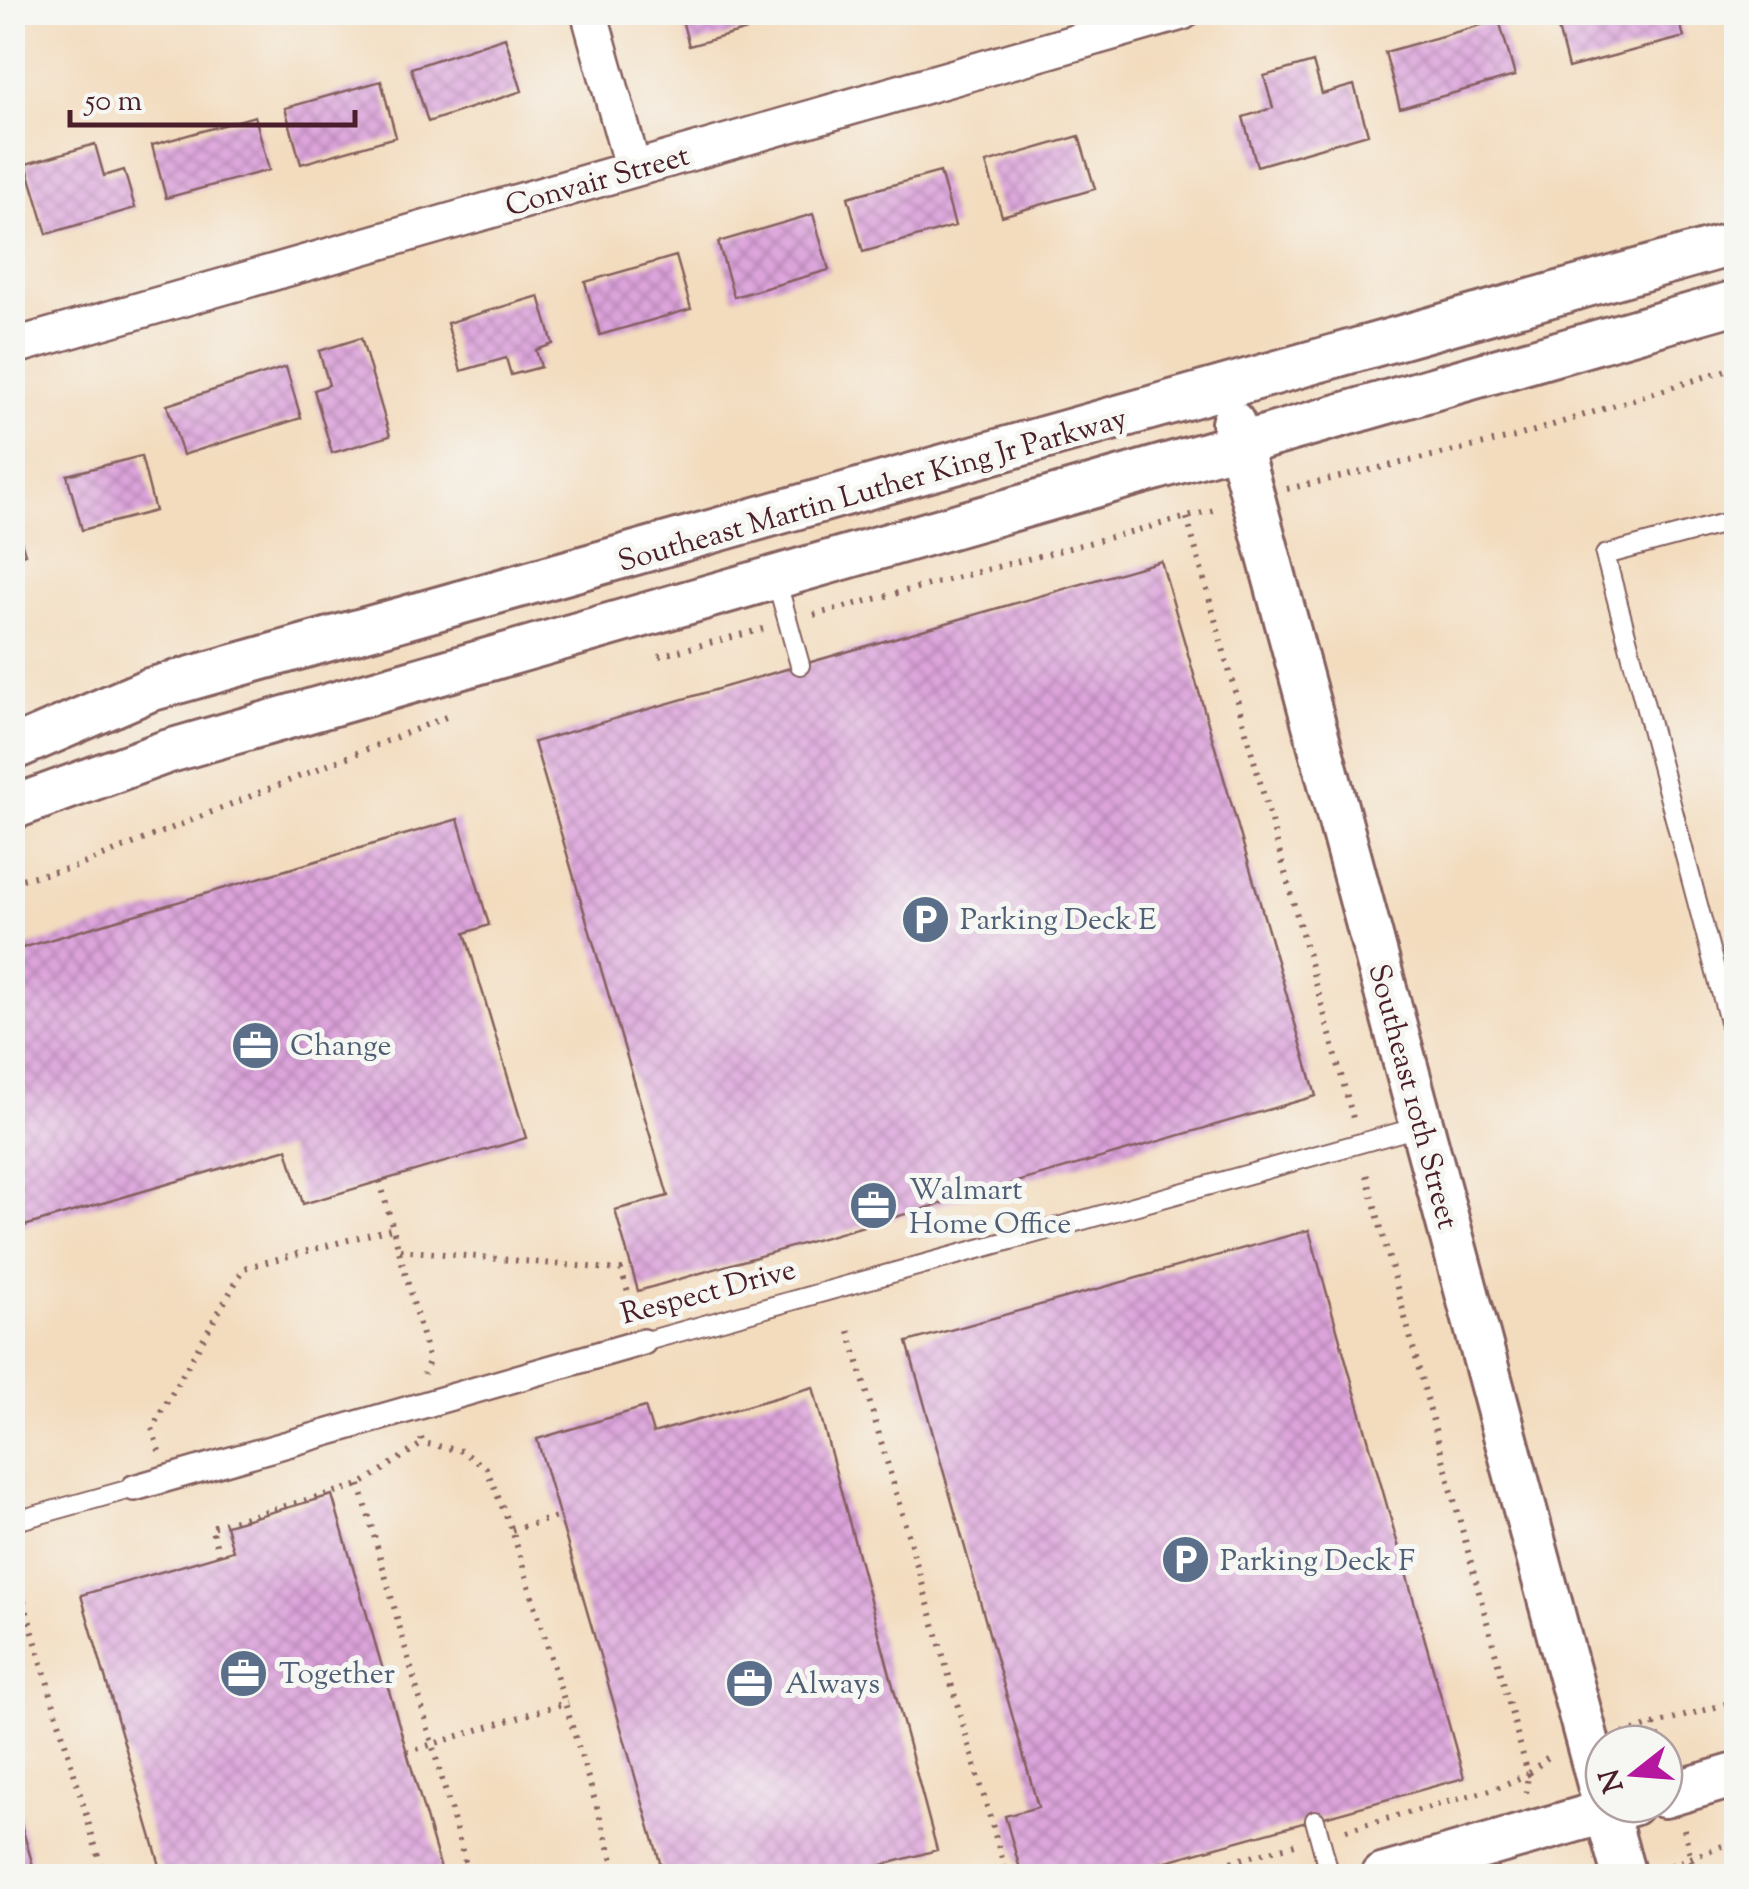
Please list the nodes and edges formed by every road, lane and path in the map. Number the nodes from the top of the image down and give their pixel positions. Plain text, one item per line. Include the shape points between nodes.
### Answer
1 (590, 12) edge
2 (1182, 12) edge
3 (1121, 21) edge
4 (634, 169) junction
5 (1736, 243) edge
6 (1736, 302) edge
7 (12, 347) edge
8 (1736, 367) edge
9 (1224, 390) junction
10 (1240, 447) junction
11 (1300, 485) dead end
12 (1210, 511) dead end
13 (1187, 518) junction
14 (1736, 520) edge
15 (776, 578) junction
16 (788, 622) junction
17 (639, 662) dead end
18 (800, 664) dead end
19 (454, 714) dead end
20 (12, 749) edge
21 (12, 808) edge
22 (12, 881) edge
23 (1736, 1048) edge
24 (1349, 1104) dead end
25 (1422, 1126) junction
26 (380, 1181) dead end
27 (1369, 1186) dead end
28 (393, 1228) junction
29 (400, 1250) junction
30 (849, 1330) dead end
31 (643, 1342) junction
32 (412, 1409) junction
33 (152, 1428) dead end
34 (423, 1442) junction
35 (360, 1485) junction
36 (134, 1488) joint
37 (559, 1516) dead end
38 (12, 1522) edge
39 (512, 1530) junction
40 (219, 1555) dead end
41 (16, 1571) dead end
42 (1736, 1701) edge
43 (568, 1702) junction
44 (1589, 1724) edge
45 (1657, 1724) edge
46 (432, 1743) junction
47 (407, 1752) dead end
48 (1547, 1755) dead end
49 (1528, 1774) junction
50 (1736, 1775) edge
51 (1524, 1804) dead end
52 (1684, 1805) edge
53 (1584, 1816) edge
54 (1615, 1824) edge
55 (1679, 1824) edge
56 (1317, 1829) junction
57 (1736, 1841) edge
58 (1692, 1860) junction
59 (1672, 1866) dead end
60 (1435, 1869) edge
61 (104, 1876) edge
62 (469, 1876) edge
63 (618, 1876) edge
64 (1007, 1876) edge
65 (1181, 1876) edge
66 (1330, 1876) edge
67 (1382, 1876) edge
68 (1624, 1876) edge
69 (1695, 1876) edge

1 - 4 street
2 - 3 street, Convair Street
3 - 4 street, Convair Street
4 - 7 street, Convair Street
5 - 9 street, Southeast Martin Luther King Jr Parkway
6 - 10 street, Southeast Martin Luther King Jr Parkway
8 - 11 path via 1515,437
9 - 10 street, Southeast 10th Street
9 - 20 street, Southeast Martin Luther King Jr Parkway via 149,690
10 - 15 street, Southeast Martin Luther King Jr Parkway
10 - 25 street, Southeast 10th Street
12 - 13 path
13 - 16 path
13 - 24 path
14 - 23 lane via 1605,555
15 - 16 lane
15 - 21 street, Southeast Martin Luther King Jr Parkway via 166,752
16 - 17 path
16 - 18 lane
19 - 22 path via 76,867
25 - 31 lane, Respect Drive
25 - 44 street, Southeast 10th Street
26 - 28 path
27 - 49 path
28 - 29 path
28 - 33 path via 244,1268
29 - 31 path via 620,1270
29 - 32 path via 429,1361
30 - 64 path
31 - 32 street, Respect Drive
32 - 34 path
32 - 36 street, Respect Drive
34 - 35 path
34 - 39 path via 462,1452 486,1468
35 - 40 path via 210,1527
35 - 46 path
36 - 38 lane, Respect Drive
37 - 39 path
39 - 43 path
41 - 61 path
42 - 45 path
43 - 46 path
43 - 63 path
46 - 47 path
46 - 62 path
48 - 49 path
49 - 51 path
49 - 56 path
50 - 52 street
53 - 60 street
54 - 68 street, Southeast 10th Street
55 - 58 path
56 - 65 path
56 - 66 lane
57 - 58 path
58 - 59 path
58 - 69 path
60 - 67 street

